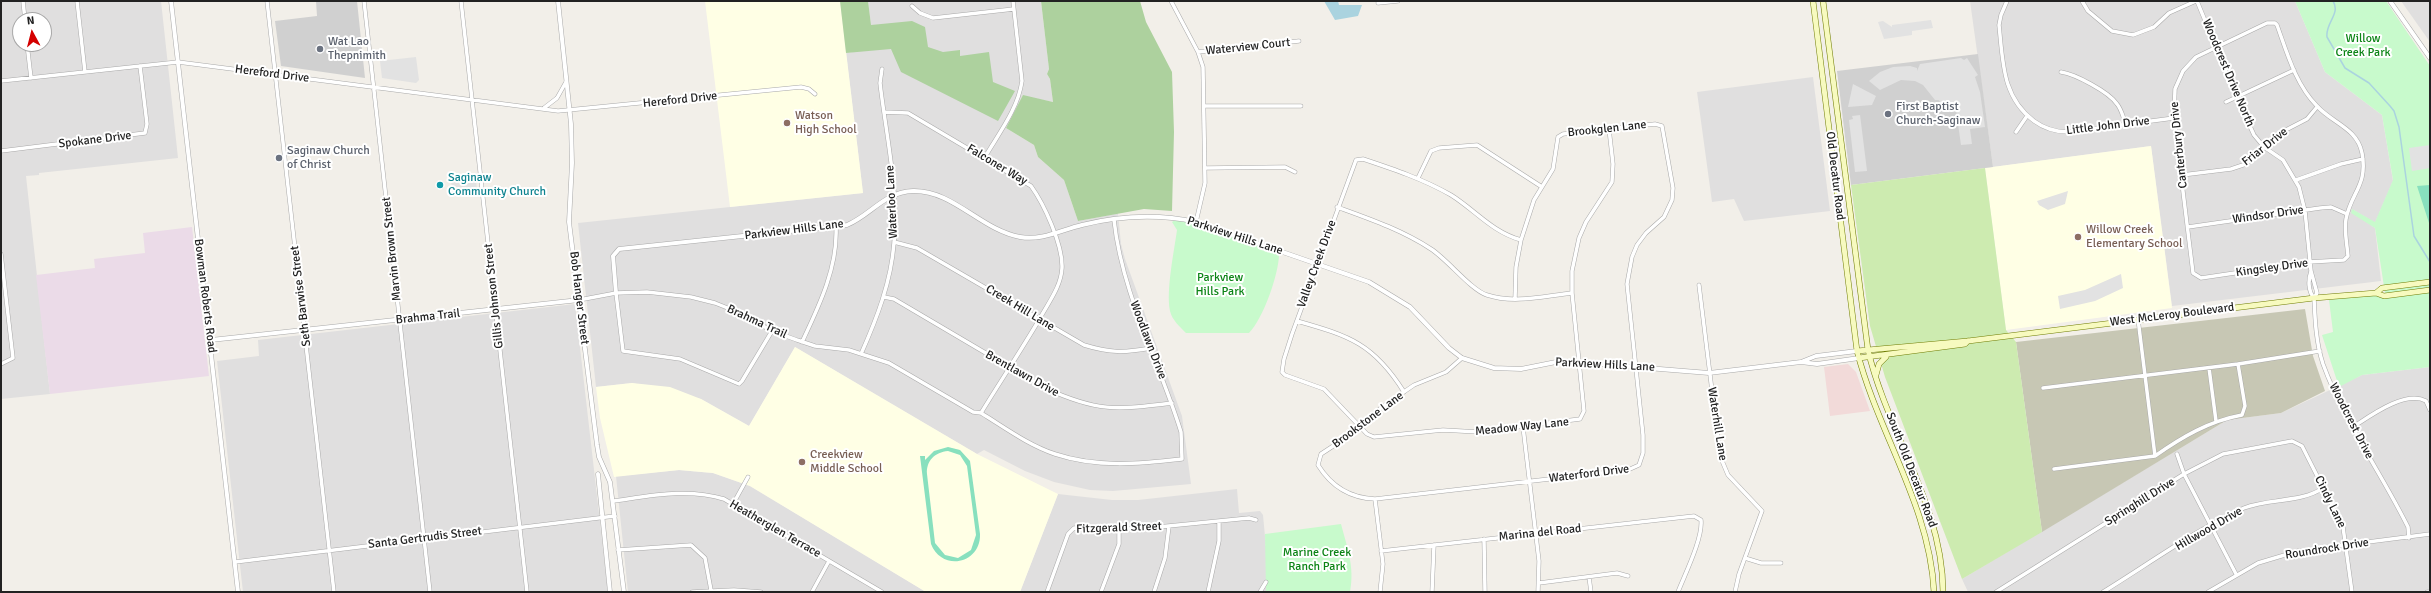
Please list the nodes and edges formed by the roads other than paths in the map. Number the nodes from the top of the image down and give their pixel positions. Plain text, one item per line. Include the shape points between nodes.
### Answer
1 (23, 1) edge
2 (77, 1) edge
3 (171, 1) edge
4 (267, 1) edge
5 (364, 1) edge
6 (461, 1) edge
7 (558, 1) edge
8 (1013, 1) edge
9 (1171, 1) edge
10 (1398, 1) edge
11 (1812, 1) edge
12 (1823, 1) edge
13 (2007, 1) edge
14 (2082, 1) edge
15 (2196, 1) edge
16 (2390, 1) edge
17 (1378, 3) dead end
18 (912, 6) dead end
19 (1014, 9) junction
20 (24, 12) edge
21 (1815, 22) junction
22 (1826, 22) junction
23 (1299, 41) dead end
24 (2217, 48) junction
25 (28, 52) edge
26 (1198, 52) junction
27 (2430, 58) edge
28 (178, 62) junction
29 (140, 66) junction
30 (882, 69) dead end
31 (2294, 70) junction
32 (85, 72) junction
33 (2060, 72) dead end
34 (275, 74) junction
35 (31, 78) junction
36 (567, 79) junction
37 (1, 81) edge
38 (373, 86) junction
39 (815, 94) dead end
40 (2236, 96) junction
41 (472, 98) junction
42 (2226, 102) dead end
43 (1204, 106) junction
44 (1301, 106) dead end
45 (2317, 107) junction
46 (543, 109) junction
47 (570, 111) junction
48 (884, 112) junction
49 (2027, 116) junction
50 (2174, 118) junction
51 (1660, 124) joint
52 (2126, 124) junction
53 (1609, 129) junction
54 (2016, 132) dead end
55 (2264, 147) junction
56 (1, 151) edge
57 (985, 157) junction
58 (2363, 159) junction
59 (1206, 168) junction
60 (1295, 172) dead end
61 (2182, 175) junction
62 (1418, 178) junction
63 (2296, 180) junction
64 (1542, 187) junction
65 (894, 194) junction
66 (1337, 207) junction
67 (2305, 210) junction
68 (2347, 214) junction
69 (1114, 220) junction
70 (1196, 222) junction
71 (836, 226) junction
72 (2188, 227) junction
73 (1054, 234) junction
74 (1521, 240) junction
75 (894, 242) junction
76 (1, 254) edge
77 (1, 261) edge
78 (2309, 262) junction
79 (1317, 264) junction
80 (2197, 276) joint
81 (2430, 282) edge
82 (1699, 285) dead end
83 (2430, 290) edge
84 (616, 293) junction
85 (1572, 293) junction
86 (2376, 293) junction
87 (884, 296) junction
88 (2314, 298) junction
89 (1515, 299) junction
90 (579, 300) junction
91 (495, 309) junction
92 (1039, 319) junction
93 (2138, 319) junction
94 (400, 320) junction
95 (1297, 321) junction
96 (305, 330) junction
97 (772, 331) junction
98 (211, 340) junction
99 (1968, 341) junction
100 (802, 342) junction
101 (1151, 348) junction
102 (1868, 350) junction
103 (1857, 351) junction
104 (2320, 351) junction
105 (861, 354) junction
106 (1890, 356) junction
107 (1869, 357) junction
108 (1462, 358) junction
109 (1859, 358) junction
110 (1579, 362) junction
111 (1801, 362) junction
112 (1, 364) edge
113 (2238, 364) junction
114 (1635, 365) junction
115 (1010, 367) junction
116 (2209, 368) junction
117 (1282, 372) joint
118 (1709, 373) junction
119 (2145, 376) junction
120 (1876, 378) junction
121 (2043, 388) dead end
122 (1404, 392) junction
123 (1172, 403) junction
124 (2430, 410) edge
125 (980, 413) junction
126 (2216, 421) junction
127 (1359, 427) junction
128 (1523, 427) junction
129 (2353, 427) junction
130 (2296, 442) joint
131 (2177, 454) dead end
132 (2155, 456) junction
133 (1318, 459) joint
134 (1908, 459) junction
135 (1182, 460) joint
136 (1898, 463) junction
137 (2054, 469) dead end
138 (598, 474) dead end
139 (2184, 474) junction
140 (748, 477) dead end
141 (1530, 481) junction
142 (2323, 488) junction
143 (1375, 499) junction
144 (613, 501) junction
145 (733, 504) junction
146 (615, 516) junction
147 (602, 518) junction
148 (1256, 520) dead end
149 (1219, 521) junction
150 (1169, 526) junction
151 (2211, 526) junction
152 (519, 527) junction
153 (1119, 530) junction
154 (1536, 533) junction
155 (2430, 534) edge
156 (424, 538) junction
157 (2408, 538) junction
158 (1484, 539) junction
159 (2346, 544) junction
160 (1434, 545) junction
161 (330, 549) junction
162 (618, 550) junction
163 (1381, 551) junction
164 (1745, 558) junction
165 (829, 561) junction
166 (235, 562) junction
167 (1781, 563) dead end
168 (2236, 574) junction
169 (1628, 576) dead end
170 (1589, 577) junction
171 (1266, 582) dead end
172 (1539, 583) junction
173 (711, 590) junction
174 (238, 592) edge
175 (334, 592) edge
176 (430, 592) edge
177 (527, 592) edge
178 (610, 592) edge
179 (624, 592) edge
180 (692, 592) edge
181 (761, 592) edge
182 (812, 592) edge
183 (882, 592) edge
184 (1047, 592) edge
185 (1101, 592) edge
186 (1154, 592) edge
187 (1208, 592) edge
188 (1260, 592) edge
189 (1380, 592) edge
190 (1432, 592) edge
191 (1485, 592) edge
192 (1538, 592) edge
193 (1591, 592) edge
194 (1678, 592) edge
195 (1735, 592) edge
196 (1934, 592) edge
197 (1943, 592) edge
198 (1996, 592) edge
199 (2103, 592) edge
200 (2208, 592) edge
201 (2352, 592) edge
202 (2427, 592) edge
203 (2430, 592) edge

1 - 20 street
2 - 32 street
3 - 28 street, Bowman Roberts Road
4 - 34 street, Seth Barwise Street
5 - 38 street, Marvin Brown Street
6 - 41 street, Gillis Johnson Street
7 - 36 street, Bob Hanger Street
8 - 19 street
9 - 26 street
10 - 17 street
11 - 21 main road, Old Decatur Road
12 - 22 main road, Old Decatur Road
13 - 49 street, Little John Drive via 2000,25 2006,78 2011,97
14 - 15 street via 2088,11 2112,31 2133,36 2154,27 2169,13
15 - 24 street, Woodcrest Drive North
16 - 27 street
18 - 19 street via 920,13 933,18
19 - 57 street via 1021,91 1017,103
21 - 22 main road
21 - 103 main road, Old Decatur Road
22 - 102 main road, Old Decatur Road
23 - 26 street, Waterview Court
24 - 31 street, Canterbury Drive via 2267,23 2274,23
24 - 40 street, Woodcrest Drive North
24 - 50 street, Canterbury Drive via 2196,57 2183,71 2175,89
25 - 35 street
26 - 43 street via 1203,67
28 - 29 street, Hereford Drive
28 - 34 street, Hereford Drive
28 - 98 street, Bowman Roberts Road
29 - 32 street, Hereford Drive
29 - 56 street, Spokane Drive via 147,124 145,133
30 - 48 street, Waterloo Lane via 880,82
31 - 40 street
31 - 45 street
32 - 35 street, Hereford Drive
33 - 52 street via 2082,79 2113,99 2120,108
34 - 38 street, Hereford Drive
34 - 96 street, Seth Barwise Street
35 - 37 street, Hereford Drive
36 - 46 street via 557,98
36 - 47 street, Bob Hanger Street
38 - 41 street, Hereford Drive
38 - 94 street, Marvin Brown Street
39 - 47 street, Hereford Drive via 801,87
40 - 42 street
40 - 55 street, Woodcrest Drive North via 2254,135
41 - 46 street, Hereford Drive
41 - 91 street, Gillis Johnson Street
43 - 44 street
43 - 59 street
45 - 55 street, Friar Drive via 2307,119 2282,132
45 - 58 street via 2349,130
46 - 47 street, Hereford Drive
47 - 90 street, Bob Hanger Street via 572,163 569,222
48 - 57 street, Falconer Way via 908,113
48 - 65 street, Waterloo Lane
49 - 52 street, Little John Drive via 2043,127 2058,132
49 - 54 street
50 - 52 street, Little John Drive
50 - 61 street, Canterbury Drive
51 - 53 street, Brookglen Lane
51 - 114 street, Waterford Drive via 1663,128 1672,200 1664,217 1637,245 1629,268 1627,290
53 - 64 street, Brookglen Lane via 1560,136 1556,140 1553,169
53 - 85 street, Meadow Way Lane via 1613,177 1606,194 1586,222 1579,238 1574,259
55 - 61 street, Friar Drive via 2251,161 2240,167
55 - 63 street, Woodcrest Drive North via 2282,160
57 - 73 street, Falconer Way via 1031,186 1041,202
58 - 63 street
58 - 68 street via 2362,183
59 - 60 street via 1285,167
59 - 70 street via 1204,191
61 - 72 street, Canterbury Drive
62 - 64 street via 1431,152 1439,148 1474,144
62 - 66 street, Valley Creek Drive via 1358,159 1354,162
62 - 74 street via 1464,204 1494,229
63 - 67 street, Woodcrest Drive North
64 - 74 street, Brookglen Lane via 1534,200
65 - 71 street, Parkview Hills Lane via 856,221
65 - 73 street, Parkview Hills Lane via 924,191 942,197 1002,232 1020,237 1036,238
65 - 75 street, Waterloo Lane
66 - 79 street, Valley Creek Drive
66 - 89 street via 1392,228 1422,244 1441,256 1486,295
67 - 68 street, Windsor Drive via 2331,207
67 - 72 street, Windsor Drive
67 - 78 street, Woodcrest Drive North
68 - 78 street, Kingsley Drive via 2347,258
69 - 70 street, Parkview Hills Lane via 1146,216 1173,217
69 - 73 street, Parkview Hills Lane via 1081,225
69 - 101 street, Woodlawn Drive via 1125,278
70 - 79 street, Parkview Hills Lane
71 - 84 street, Parkview Hills Lane via 619,249 613,256
71 - 100 street via 835,248 826,287
72 - 80 street, Canterbury Drive via 2193,273
73 - 92 street, Falconer Way via 1061,259 1060,280
74 - 89 street, Brookglen Lane via 1516,267
75 - 87 street, Waterloo Lane
75 - 92 street, Creek Hill Lane via 917,248
76 - 77 street
77 - 112 street via 13,358
78 - 80 street, Kingsley Drive via 2201,278
78 - 88 street, Woodcrest Drive North via 2317,292
79 - 95 street, Valley Creek Drive
79 - 108 street, Parkview Hills Lane via 1369,282 1398,298
81 - 86 main road, West McLeroy Boulevard via 2382,288
82 - 118 street, Waterhill Lane
83 - 86 main road, West McLeroy Boulevard via 2384,296
84 - 90 street, Brahma Trail
84 - 97 street, Brahma Trail via 667,293 691,296 740,313
84 - 97 street, Parkview Hills Lane via 623,350 680,359 739,384
85 - 89 street
85 - 110 street, Meadow Way Lane
86 - 88 main road, West McLeroy Boulevard
87 - 105 street, Waterloo Lane
87 - 115 street, Brentlawn Drive
88 - 93 main road, West McLeroy Boulevard
88 - 104 street, Woodcrest Drive
90 - 91 street, Brahma Trail
90 - 144 street, Bob Hanger Street via 599,457 610,482
91 - 94 street, Brahma Trail
91 - 152 street, Gillis Johnson Street
92 - 101 street, Creek Hill Lane via 1084,345 1107,352 1126,353
92 - 115 street, Falconer Way
93 - 99 main road, West McLeroy Boulevard
93 - 119 street
94 - 96 street, Brahma Trail
94 - 156 street, Marvin Brown Street
95 - 117 street, Valley Creek Drive
95 - 122 street via 1346,336 1366,347 1390,370
96 - 98 street, Brahma Trail
96 - 161 street, Seth Barwise Street
97 - 100 street, Brahma Trail
98 - 166 street, Bowman Roberts Road
99 - 102 main road, West McLeroy Boulevard
99 - 106 main road, West McLeroy Boulevard via 1964,344
100 - 105 street, Brahma Trail
101 - 123 street, Woodlawn Drive
102 - 103 main road, West McLeroy Boulevard
102 - 107 main road, South Old Decatur Road
103 - 109 main road, South Old Decatur Road
103 - 111 street, Parkview Hills Lane via 1816,356
104 - 113 street
104 - 129 street, Woodcrest Drive via 2328,375
105 - 125 street, Brahma Trail via 889,363 973,412
106 - 107 main road, West McLeroy Boulevard
106 - 120 main road via 1879,364
107 - 109 main road, West McLeroy Boulevard
107 - 120 main road, South Old Decatur Road
108 - 110 street, Parkview Hills Lane via 1479,365 1508,370 1548,362
108 - 122 street, Brookstone Lane via 1446,372
109 - 111 street, Parkview Hills Lane via 1817,364
109 - 136 main road, South Old Decatur Road
110 - 114 street, Parkview Hills Lane
110 - 128 street, Meadow Way Lane via 1584,411 1582,417 1577,421
111 - 118 street, Parkview Hills Lane
113 - 116 street
113 - 126 street via 2244,412 2242,415
114 - 118 street, Parkview Hills Lane
114 - 141 street, Waterford Drive via 1644,447 1638,465 1628,470
115 - 123 street, Brentlawn Drive via 1045,388 1086,405 1106,409
115 - 125 street, Falconer Way
116 - 119 street
116 - 126 street
117 - 127 street, Meadow Way Lane via 1324,389
118 - 164 street, Waterhill Lane via 1723,466 1728,475 1762,510
119 - 121 street
119 - 132 street
120 - 134 main road, South Old Decatur Road
122 - 127 street, Brookstone Lane
123 - 135 street, Woodlawn Drive via 1181,432
124 - 129 street via 2424,400 2417,398 2397,402
125 - 135 street, Brahma Trail via 1028,442 1054,454 1076,460 1132,464
126 - 132 street via 2189,433
127 - 128 street, Meadow Way Lane via 1367,434 1381,437 1443,430 1478,432
127 - 133 street, Brookstone Lane via 1321,454
128 - 141 street
129 - 157 street, Woodcrest Drive via 2406,523
130 - 139 street, Springhill Drive via 2268,444 2223,454
130 - 142 street, Cindy Lane via 2302,446
131 - 139 street
132 - 137 street
133 - 143 street, Waterford Drive via 1321,470 1336,486 1354,496
134 - 136 main road
134 - 197 main road, South Old Decatur Road via 1937,538
136 - 196 main road, South Old Decatur Road via 1924,529 1932,563
138 - 147 street
139 - 151 street
139 - 198 street, Springhill Drive
140 - 145 street
141 - 143 street, Waterford Drive
141 - 154 street
142 - 151 street, Hillwood Drive via 2308,495 2251,506
142 - 159 street, Cindy Lane via 2343,527
143 - 163 street
144 - 145 street, Heatherglen Terrace via 684,493 707,494
144 - 146 street, Bob Hanger Street
145 - 165 street, Heatherglen Terrace
146 - 147 street, Santa Gertrudis Street
146 - 162 street, Bob Hanger Street
147 - 152 street, Santa Gertrudis Street
147 - 178 street
148 - 149 street, Fitzgerald Street via 1248,518
149 - 150 street, Fitzgerald Street
149 - 187 street via 1219,541
150 - 153 street, Fitzgerald Street
150 - 186 street via 1166,558
151 - 168 street
151 - 199 street, Hillwood Drive
152 - 156 street, Santa Gertrudis Street
152 - 177 street, Gillis Johnson Street
153 - 184 street, Fitzgerald Street via 1072,529
153 - 185 street via 1119,544
154 - 158 street, Marina del Road
154 - 172 street
154 - 194 street, Marina del Road via 1694,516 1699,518 1701,526 1696,546
155 - 157 street, Roundrock Drive
156 - 161 street, Santa Gertrudis Street
156 - 176 street, Marvin Brown Street
157 - 159 street, Roundrock Drive
158 - 160 street, Marina del Road
158 - 191 street
159 - 168 street, Roundrock Drive via 2275,557
159 - 201 street, Cindy Lane
160 - 163 street, Marina del Road
160 - 190 street
161 - 166 street, Santa Gertrudis Street
161 - 175 street, Seth Barwise Street
162 - 173 street via 691,544 705,558
162 - 179 street, Bob Hanger Street
163 - 189 street via 1383,576
164 - 167 street via 1761,563
164 - 195 street, Waterhill Lane
165 - 182 street
165 - 183 street, Heatherglen Terrace
166 - 174 street, Bowman Roberts Road
168 - 200 street, Roundrock Drive
169 - 170 street via 1617,574
170 - 172 street
170 - 193 street
171 - 188 street
172 - 192 street
173 - 180 street
173 - 181 street
202 - 203 street

